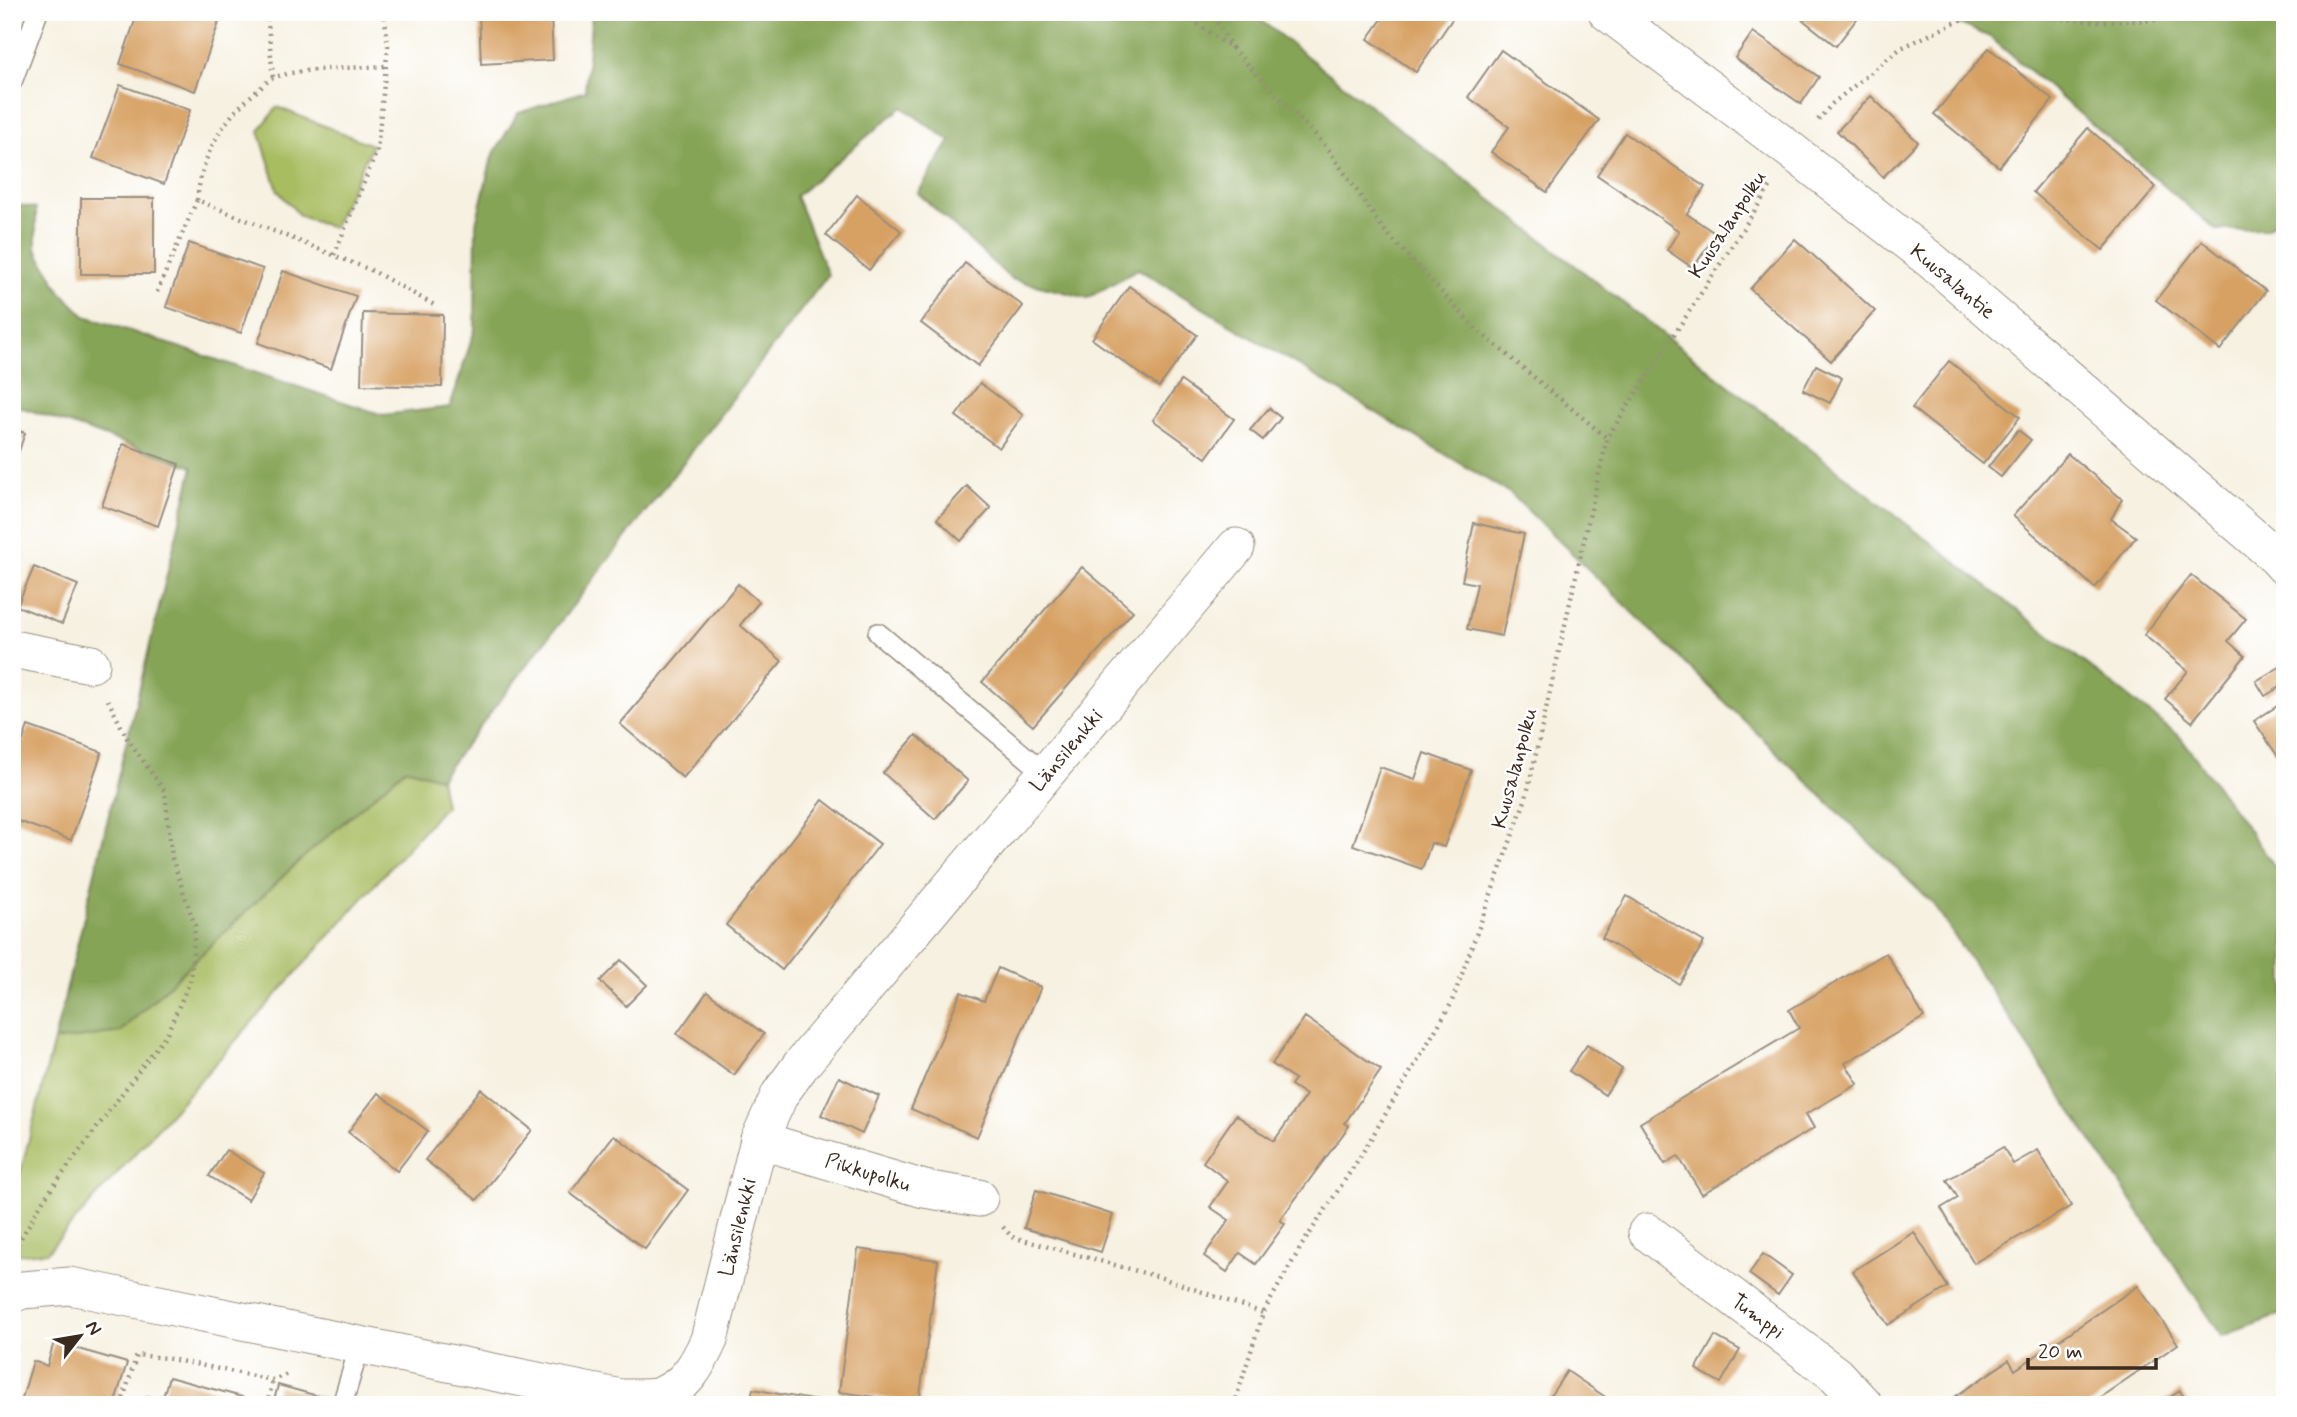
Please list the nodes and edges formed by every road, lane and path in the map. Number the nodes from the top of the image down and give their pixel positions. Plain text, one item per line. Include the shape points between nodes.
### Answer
1 (38, 12) edge
2 (267, 12) edge
3 (384, 12) edge
4 (1180, 12) edge
5 (1210, 12) edge
6 (1606, 12) edge
7 (1978, 12) edge
8 (2232, 12) edge
9 (2031, 14) edge
10 (1232, 48) junction
11 (385, 66) junction
12 (273, 78) junction
13 (12, 82) edge
14 (1798, 145) junction
15 (197, 200) junction
16 (334, 255) junction
17 (157, 292) dead end
18 (436, 306) dead end
19 (1607, 438) junction
20 (1236, 547) dead end
21 (2281, 554) edge
22 (878, 633) dead end
23 (12, 649) edge
24 (91, 664) joint
25 (1045, 773) junction
26 (759, 1140) junction
27 (979, 1198) joint
28 (1647, 1232) dead end
29 (12, 1254) edge
30 (12, 1294) edge
31 (1263, 1312) junction
32 (360, 1345) junction
33 (273, 1380) junction
34 (344, 1397) edge
35 (121, 1405) edge
36 (267, 1405) edge
37 (1234, 1405) edge
38 (1864, 1405) edge

1 - 13 lane
2 - 12 path
3 - 11 path
4 - 10 path
5 - 10 path
6 - 14 street, Kuusalantie
7 - 9 path
7 - 14 path, Kuusalanpolku via 1901,48 1833,103
8 - 9 path via 2214,18 2102,22
10 - 19 path via 1326,146 1383,229 1476,328
11 - 12 path
11 - 16 path via 377,150
12 - 15 path via 239,105 214,139
14 - 19 path, Kuusalanpolku
14 - 21 street, Kuusalantie
15 - 16 path
15 - 17 path
16 - 18 path
19 - 31 path, Kuusalanpolku via 1526,798 1451,1004
20 - 25 street, Länsilenkki
22 - 25 lane
23 - 24 street
24 - 29 path via 127,738 165,792 172,858 195,926 191,979 167,1033 44,1199
25 - 26 street, Länsilenkki via 801,1065 780,1094
26 - 27 street, Pikkupolku via 925,1189
26 - 32 street, Länsilenkki via 709,1340 698,1366 679,1386 658,1396 621,1398
27 - 31 path via 1012,1237
28 - 38 street, Tumppi via 1836,1375
30 - 32 street, Länsilenkki via 70,1286
31 - 37 path, Kuusalanpolku
32 - 34 lane
33 - 34 path via 291,1373
33 - 35 path via 137,1355
33 - 36 path

